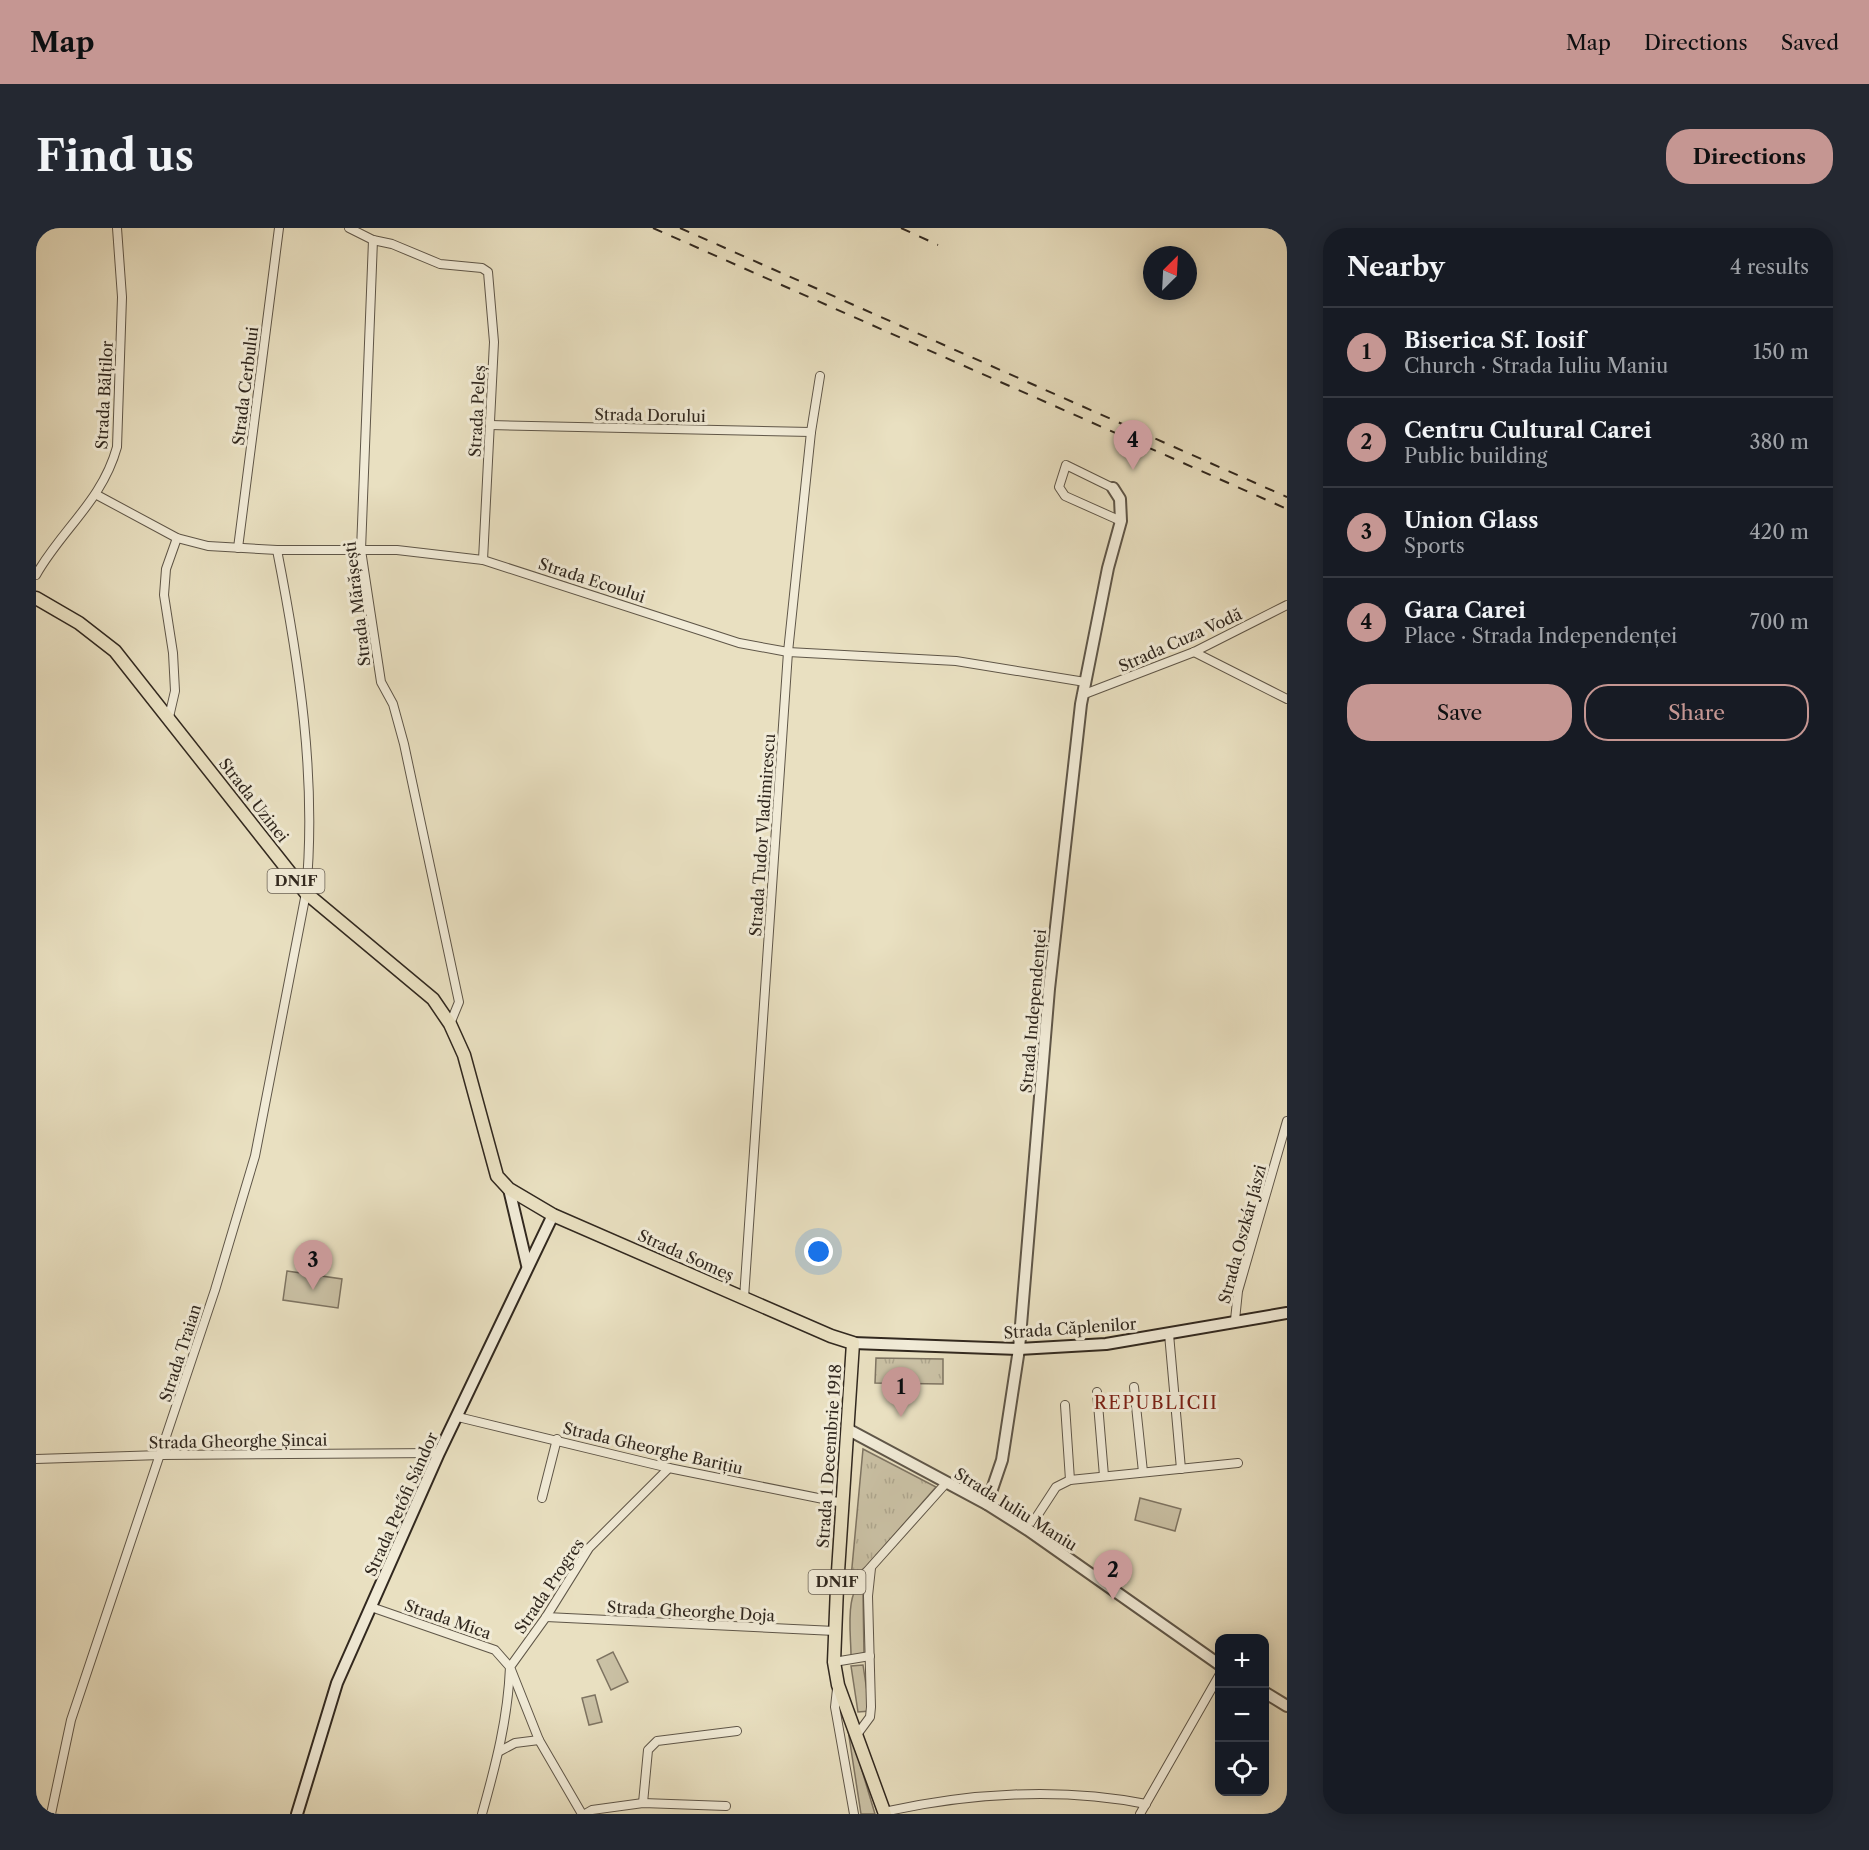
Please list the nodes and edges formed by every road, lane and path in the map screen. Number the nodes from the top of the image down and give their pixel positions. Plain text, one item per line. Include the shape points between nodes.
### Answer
1 (117, 228) edge
2 (279, 228) edge
3 (349, 228) edge
4 (373, 240) junction
5 (820, 376) dead end
6 (490, 425) junction
7 (810, 432) junction
8 (1113, 488) joint
9 (97, 495) junction
10 (1121, 521) junction
11 (177, 538) junction
12 (238, 548) junction
13 (277, 550) junction
14 (362, 550) junction
15 (483, 560) junction
16 (36, 575) edge
17 (36, 598) edge
18 (1287, 605) edge
19 (788, 652) junction
20 (1194, 652) junction
21 (1085, 682) junction
22 (1082, 695) junction
23 (1287, 699) edge
24 (169, 717) junction
25 (306, 893) junction
26 (450, 1024) junction
27 (1287, 1121) edge
28 (509, 1189) junction
29 (553, 1215) junction
30 (527, 1265) junction
31 (744, 1298) junction
32 (1287, 1313) edge
33 (1235, 1320) junction
34 (1169, 1334) junction
35 (853, 1343) junction
36 (1019, 1349) junction
37 (1134, 1387) dead end
38 (1097, 1392) dead end
39 (1065, 1405) dead end
40 (458, 1416) junction
41 (849, 1430) junction
42 (557, 1439) junction
43 (440, 1454) junction
44 (161, 1455) junction
45 (36, 1459) edge
46 (1238, 1463) dead end
47 (669, 1468) junction
48 (1180, 1468) junction
49 (1143, 1472) junction
50 (1104, 1476) junction
51 (1070, 1480) junction
52 (947, 1482) junction
53 (542, 1498) dead end
54 (843, 1503) junction
55 (987, 1504) junction
56 (1028, 1530) junction
57 (871, 1568) junction
58 (837, 1587) junction
59 (371, 1607) junction
60 (546, 1617) junction
61 (835, 1631) junction
62 (870, 1656) junction
63 (1215, 1661) edge
64 (834, 1662) junction
65 (510, 1667) junction
66 (1215, 1683) edge
67 (838, 1684) junction
68 (1269, 1694) edge
69 (1286, 1703) edge
70 (737, 1731) dead end
71 (856, 1736) junction
72 (538, 1740) junction
73 (500, 1751) junction
74 (643, 1803) junction
75 (1146, 1804) junction
76 (726, 1806) dead end
77 (885, 1813) edge
78 (51, 1814) edge
79 (297, 1814) edge
80 (482, 1814) edge
81 (584, 1814) edge
82 (854, 1814) edge
83 (1140, 1814) edge

1 - 9 street, Strada Bălților via 122,297 117,447 112,467
2 - 12 street, Strada Cerbului
3 - 4 street
4 - 6 street, Strada Peleș via 440,264 488,272 494,342
4 - 14 street, Strada Mărășești
5 - 7 street, Strada Tudor Vladimirescu
6 - 7 street, Strada Dorului
6 - 15 street, Strada Peleș
7 - 19 street, Strada Tudor Vladimirescu
8 - 10 street, Strada Independenței via 1120,499
8 - 10 street, Strada Independenței via 1066,465 1059,487 1065,496
9 - 11 street, Strada Ecoului
9 - 16 street, Strada Bălților
10 - 21 street, Strada Independenței
11 - 12 street, Strada Ecoului
11 - 24 street via 166,569 164,595 175,691
12 - 13 street, Strada Ecoului
13 - 14 street, Strada Ecoului
13 - 25 street, Strada Traian via 296,646 307,742
14 - 15 street, Strada Ecoului
14 - 26 street, Strada Mărășești via 381,682 393,704 405,744 459,1002
15 - 19 street, Strada Ecoului via 739,642
17 - 24 main road, Strada Uzinei / DN1F via 79,623 115,651
18 - 20 street, Strada Cuza Vodă
19 - 21 street, Strada Ecoului via 956,661
19 - 31 street, Strada Tudor Vladimirescu
20 - 22 street, Strada Cuza Vodă
20 - 23 street
21 - 22 street, Strada Independenței
22 - 36 street, Strada Independenței via 1049,989
24 - 25 main road, Strada Uzinei / DN1F
25 - 26 main road, Strada Uzinei / DN1F via 433,999
25 - 44 street, Strada Traian via 255,1156
26 - 28 main road, Strada Uzinei / DN1F via 464,1055 497,1176
27 - 33 street, Strada Oszkár Jászi via 1238,1291
28 - 29 main road, Strada Someș / DN1F
28 - 30 street
29 - 30 street, Strada Petőfi Sándor
29 - 31 main road, Strada Someș / DN1F
30 - 40 street, Strada Petőfi Sándor
31 - 35 main road, Strada Someș / DN1F
32 - 33 street, Strada Căplenilor
33 - 34 street, Strada Căplenilor
34 - 36 street, Strada Căplenilor via 1106,1344
34 - 48 street
35 - 36 street, Strada Căplenilor
35 - 41 main road, Strada 1 Decembrie 1918 / DN1F
36 - 55 street, Strada Independenței via 1002,1460
37 - 49 street
38 - 50 street
39 - 51 street
40 - 42 street, Strada Gheorghe Barițiu
40 - 43 street, Strada Petőfi Sándor
41 - 52 street, Strada Iuliu Maniu
41 - 54 main road, Strada 1 Decembrie 1918 / DN1F
42 - 47 street, Strada Gheorghe Barițiu
42 - 53 street
43 - 44 street, Strada Gheorghe Șincai
43 - 59 street, Strada Petőfi Sándor
44 - 45 street, Strada Gheorghe Șincai
44 - 78 street, Strada Traian via 71,1720
46 - 48 street
47 - 54 street, Strada Gheorghe Barițiu
47 - 60 street, Strada Progres via 589,1548
48 - 49 street
49 - 50 street
50 - 51 street
51 - 56 street via 1056,1487
52 - 55 street, Strada Iuliu Maniu
52 - 57 street
54 - 58 main road, Strada 1 Decembrie 1918 / DN1F
55 - 56 street, Strada Iuliu Maniu
56 - 63 street, Strada Iuliu Maniu
57 - 58 street via 862,1577
57 - 62 street
58 - 61 main road, Strada 1 Decembrie 1918 / DN1F
59 - 65 street, Strada Mica via 495,1650
59 - 79 street, Strada Petőfi Sándor via 337,1683
60 - 61 street, Strada Gheorghe Doja
60 - 65 street, Strada Progres
61 - 64 main road, Strada 1 Decembrie 1918 / DN1F
62 - 64 street
62 - 71 street via 870,1717
64 - 67 main road, Strada 1 Decembrie 1918 / DN1F
65 - 72 street
65 - 73 street
66 - 75 street
67 - 71 main road, Strada 1 Decembrie 1918 / DN1F
67 - 82 street via 835,1707
68 - 69 street
70 - 74 street via 652,1744 648,1749
71 - 77 main road, Strada 1 Decembrie 1918 / DN1F
72 - 73 street via 515,1743
72 - 81 street
73 - 80 street
74 - 76 street
74 - 81 street
75 - 77 street via 1079,1796 1006,1796 939,1800
75 - 83 street

